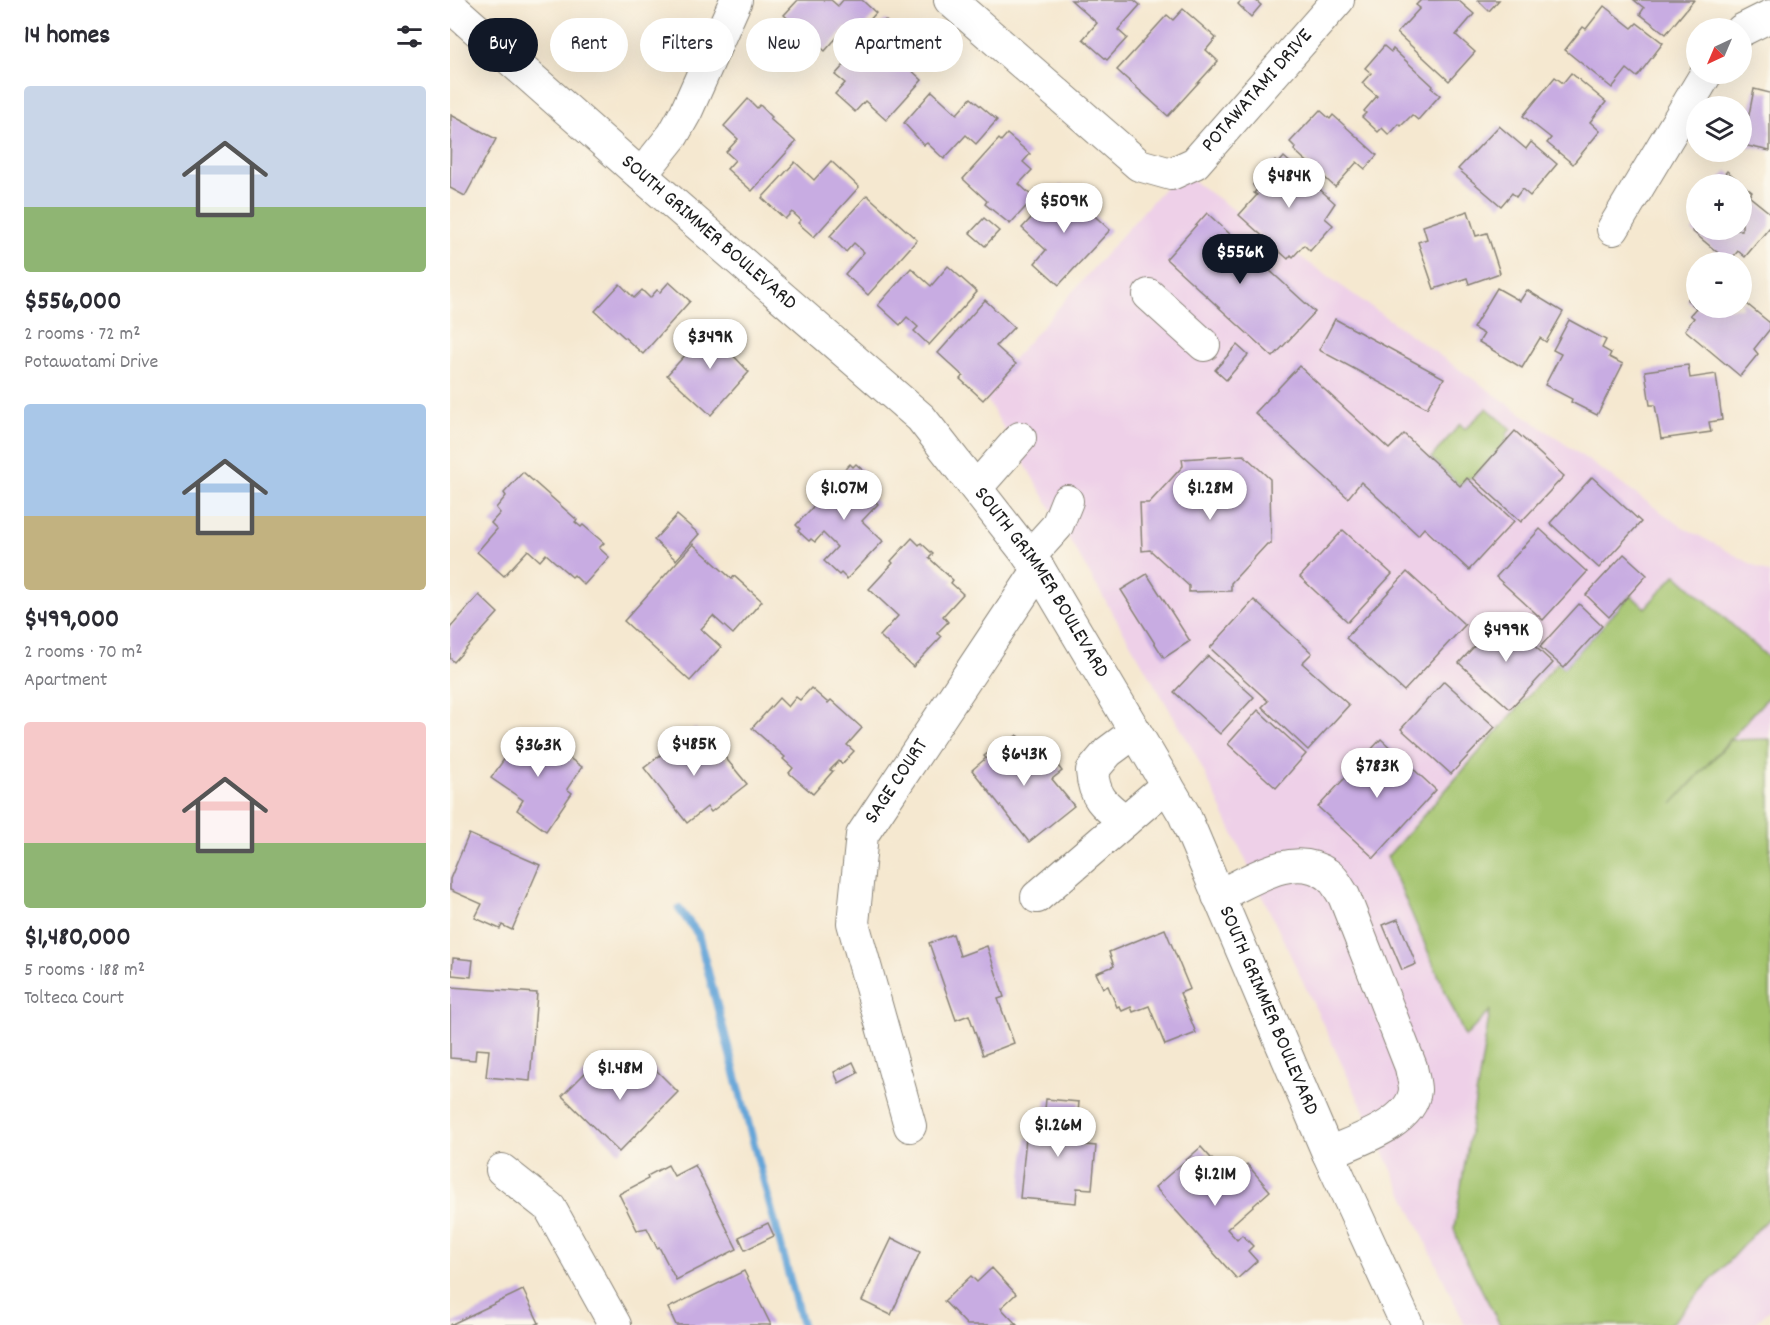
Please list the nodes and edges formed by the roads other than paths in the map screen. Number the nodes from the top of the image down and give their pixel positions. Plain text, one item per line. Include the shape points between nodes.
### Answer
1 (736, 0) edge
2 (950, 0) edge
3 (1338, 0) edge
4 (452, 13) edge
5 (1770, 16) edge
6 (1752, 25) edge
7 (1700, 84) edge
8 (641, 176) junction
9 (1613, 229) dead end
10 (1149, 295) dead end
11 (1204, 345) dead end
12 (1020, 438) dead end
13 (975, 488) junction
14 (1068, 501) dead end
15 (1034, 563) junction
16 (1135, 732) junction
17 (1167, 785) junction
18 (1125, 821) junction
19 (1218, 896) junction
20 (1037, 897) dead end
21 (910, 1126) dead end
22 (1328, 1153) junction
23 (502, 1170) dead end
24 (615, 1325) edge
25 (1407, 1325) edge

1 - 8 street via 686,112
2 - 3 street, POTAWATAMI DRIVE via 1139,165 1171,174 1195,163
4 - 8 street, SOUTH GRIMMER BOULEVARD
5 - 6 street
7 - 9 street
8 - 13 street, SOUTH GRIMMER BOULEVARD via 921,418
10 - 11 street
12 - 13 street
13 - 15 street, SOUTH GRIMMER BOULEVARD
14 - 15 street, SAGE COURT
15 - 16 street, SOUTH GRIMMER BOULEVARD
15 - 21 street, SAGE COURT via 862,835 853,923
16 - 17 street, SOUTH GRIMMER BOULEVARD
16 - 18 street via 1108,752 1092,771 1093,788
17 - 18 street
17 - 19 street, SOUTH GRIMMER BOULEVARD via 1184,814
18 - 20 street
19 - 22 street, SOUTH GRIMMER BOULEVARD
19 - 22 street via 1288,865 1307,865 1328,874 1344,896 1411,1067 1415,1090 1407,1110 1395,1122
22 - 25 street, SOUTH GRIMMER BOULEVARD
23 - 24 street via 550,1208

